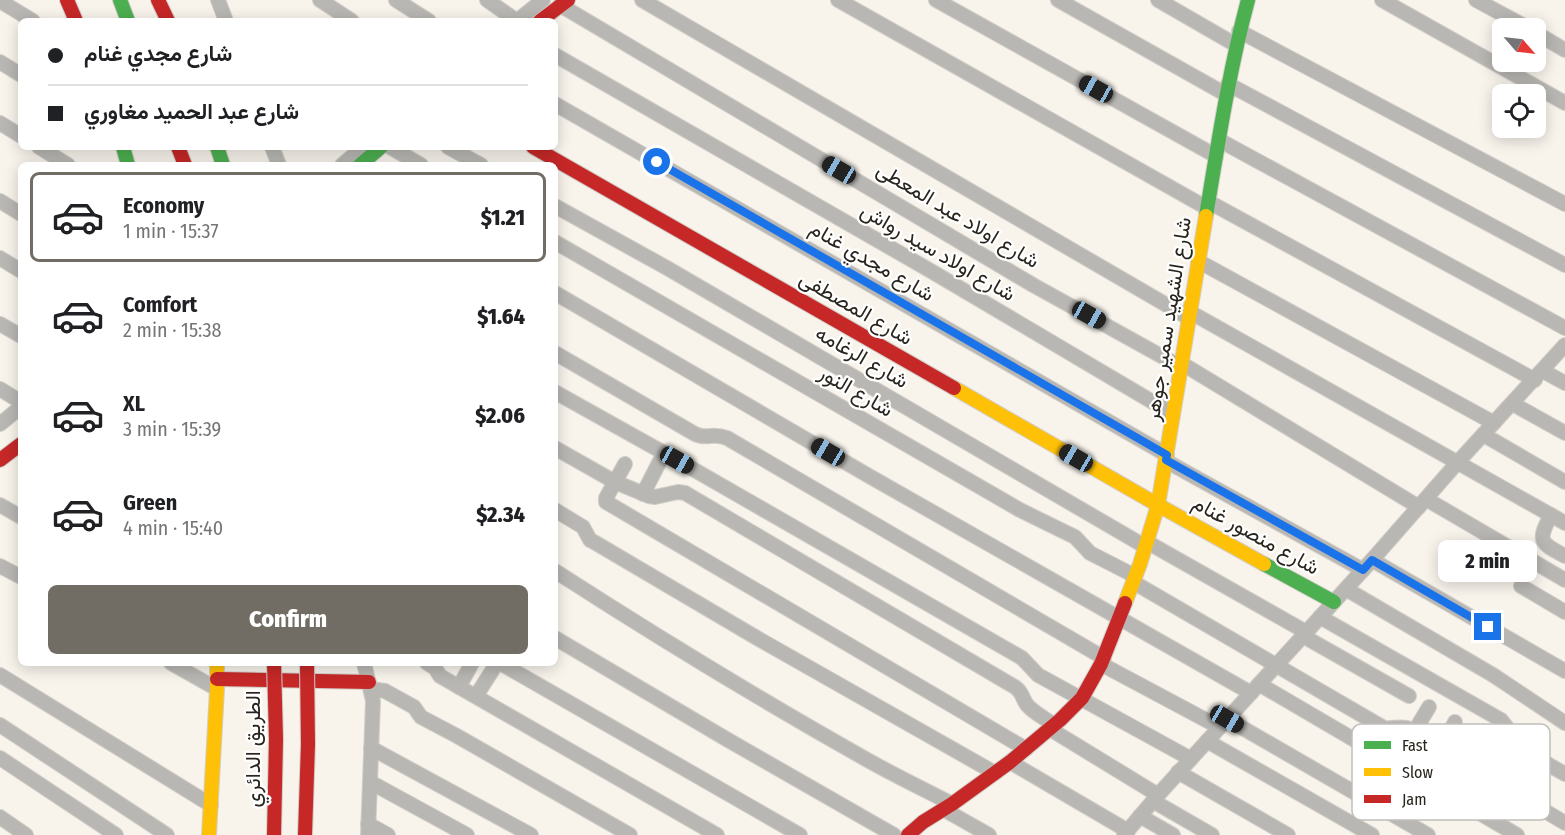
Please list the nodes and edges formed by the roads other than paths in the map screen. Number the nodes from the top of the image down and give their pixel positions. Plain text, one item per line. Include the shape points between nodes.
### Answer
1 (67, 0) edge
2 (120, 0) edge
3 (158, 0) edge
4 (218, 0) edge
5 (320, 0) edge
6 (396, 0) edge
7 (487, 0) edge
8 (543, 0) edge
9 (642, 0) edge
10 (838, 0) edge
11 (936, 0) edge
12 (1058, 0) edge
13 (1158, 0) edge
14 (1383, 0) edge
15 (1476, 0) edge
16 (0, 1) edge
17 (1244, 2) edge
18 (564, 3) edge
19 (28, 18) edge
20 (75, 18) edge
21 (127, 18) edge
22 (167, 18) edge
23 (225, 18) edge
24 (347, 18) edge
25 (424, 18) edge
26 (513, 18) edge
27 (521, 18) edge
28 (544, 18) edge
29 (1509, 18) edge
30 (1238, 38) junction
31 (1546, 39) edge
32 (1565, 50) edge
33 (558, 58) edge
34 (0, 62) edge
35 (18, 73) edge
36 (1228, 90) junction
37 (1565, 103) edge
38 (558, 106) edge
39 (0, 123) edge
40 (18, 134) edge
41 (1219, 140) junction
42 (44, 150) edge
43 (360, 150) edge
44 (378, 150) edge
45 (395, 150) edge
46 (454, 150) edge
47 (538, 150) edge
48 (1216, 156) junction
49 (63, 162) edge
50 (346, 162) edge
51 (364, 162) edge
52 (417, 162) edge
53 (476, 162) edge
54 (0, 201) edge
55 (1565, 204) edge
56 (1208, 205) junction
57 (558, 208) edge
58 (18, 212) edge
59 (558, 244) edge
60 (0, 258) edge
61 (1198, 261) junction
62 (1565, 265) edge
63 (18, 269) edge
64 (558, 295) edge
65 (1189, 315) junction
66 (0, 324) edge
67 (1565, 328) edge
68 (18, 334) edge
69 (1565, 345) edge
70 (558, 355) edge
71 (1181, 365) junction
72 (1539, 375) junction
73 (1565, 383) edge
74 (0, 388) edge
75 (558, 394) edge
76 (18, 400) edge
77 (1513, 404) junction
78 (18, 409) edge
79 (1173, 414) junction
80 (1494, 423) junction
81 (0, 424) edge
82 (1565, 433) edge
83 (1484, 435) junction
84 (558, 450) edge
85 (664, 453) junction
86 (1167, 458) junction
87 (625, 464) dead end
88 (1457, 464) junction
89 (615, 482) junction
90 (1565, 482) edge
91 (643, 494) junction
92 (1423, 503) junction
93 (1158, 505) junction
94 (0, 506) edge
95 (558, 512) edge
96 (18, 515) edge
97 (1551, 515) junction
98 (1565, 523) edge
99 (1146, 545) junction
100 (1565, 556) edge
101 (1368, 565) junction
102 (0, 566) edge
103 (558, 573) edge
104 (18, 576) edge
105 (1135, 579) junction
106 (1565, 580) edge
107 (1521, 586) dead end
108 (1346, 589) junction
109 (1334, 602) junction
110 (1565, 612) edge
111 (1120, 617) junction
112 (1320, 617) junction
113 (1305, 634) junction
114 (558, 640) edge
115 (1102, 661) junction
116 (1276, 665) junction
117 (178, 666) edge
118 (217, 666) edge
119 (274, 666) edge
120 (307, 666) edge
121 (365, 666) edge
122 (432, 666) edge
123 (470, 666) edge
124 (496, 666) edge
125 (503, 666) edge
126 (1565, 671) edge
127 (0, 675) edge
128 (217, 684) junction
129 (370, 686) junction
130 (459, 687) junction
131 (1255, 688) junction
132 (477, 696) junction
133 (1409, 696) dead end
134 (1082, 698) junction
135 (1428, 707) dead end
136 (1223, 723) junction
137 (1377, 724) edge
138 (1418, 724) edge
139 (1504, 724) edge
140 (0, 725) edge
141 (1052, 727) junction
142 (1563, 728) edge
143 (1207, 741) junction
144 (1352, 742) edge
145 (371, 748) junction
146 (1026, 748) junction
147 (0, 758) edge
148 (1191, 759) junction
149 (1010, 762) junction
150 (1550, 765) edge
151 (1178, 772) junction
152 (995, 773) junction
153 (1565, 774) edge
154 (370, 782) junction
155 (1352, 793) edge
156 (1155, 798) junction
157 (210, 806) junction
158 (947, 806) junction
159 (1550, 814) edge
160 (1140, 816) junction
161 (0, 817) edge
162 (1401, 820) edge
163 (1490, 820) edge
164 (1565, 823) edge
165 (368, 830) edge
166 (1126, 833) edge
167 (26, 835) edge
168 (116, 835) edge
169 (167, 835) edge
170 (209, 835) edge
171 (274, 835) edge
172 (306, 835) edge
173 (388, 835) edge
174 (467, 835) edge
175 (531, 835) edge
176 (630, 835) edge
177 (717, 835) edge
178 (800, 835) edge
179 (894, 835) edge
180 (908, 835) edge
181 (989, 835) edge
182 (1173, 835) edge
183 (1212, 835) edge
184 (1288, 835) edge
185 (1372, 835) edge
186 (1428, 835) edge
187 (1517, 835) edge

1 - 20 main road
2 - 21 main road
3 - 22 main road
4 - 23 street
5 - 24 street
6 - 25 street
7 - 26 street
8 - 27 street
9 - 65 street
10 - 56 street
11 - 48 street
12 - 36 street
13 - 30 street
14 - 37 street
15 - 29 street
16 - 19 street
17 - 30 main road, شارع الشهيد سمير جوهر
18 - 28 main road
18 - 71 street, شارع اولاد عبد المعطى via 1033,285
30 - 36 main road, شارع الشهيد سمير جوهر
30 - 55 street
31 - 32 street
33 - 79 street, شارع اولاد سيد رواش
34 - 35 street
36 - 41 main road, شارع الشهيد سمير جوهر
36 - 62 street
38 - 86 street, شارع مجدي غنام
39 - 40 street
41 - 48 main road, شارع الشهيد سمير جوهر
41 - 67 street
42 - 49 street
43 - 50 street
44 - 51 main road
45 - 52 street
46 - 53 street
47 - 93 main road, شارع المصطفى
48 - 56 main road, شارع الشهيد سمير جوهر
54 - 58 street
56 - 61 main road, شارع الشهيد سمير جوهر
56 - 72 street
57 - 99 street, شارع الرغامه
59 - 105 street, شارع النور via 1010,504 1075,537 1090,553
60 - 63 street
61 - 65 main road, شارع الشهيد سمير جوهر
61 - 80 street
64 - 111 street
65 - 71 main road, شارع الشهيد سمير جوهر
65 - 88 street
66 - 68 street
69 - 72 street
70 - 115 street via 700,437 727,438
71 - 79 main road, شارع الشهيد سمير جوهر
71 - 92 street, شارع اولاد عبد المعطى
72 - 73 street
72 - 77 street
74 - 76 street
75 - 85 street
77 - 80 street
77 - 82 street
78 - 81 street
79 - 86 main road, شارع الشهيد سمير جوهر
80 - 83 street
83 - 88 street
83 - 90 street
84 - 89 street
85 - 91 street
85 - 134 street via 1022,658 1038,675
86 - 93 main road, شارع الشهيد سمير جوهر
86 - 101 street, شارع مجدي غنام
87 - 89 street
88 - 92 street
88 - 97 street
89 - 91 street
89 - 146 street via 606,502
91 - 141 street via 656,497 685,493 1015,687 1025,703
92 - 101 street
92 - 106 street, شارع اولاد عبد المعطى
93 - 99 main road, شارع الشهيد سمير جوهر
93 - 109 main road, شارع منصور غنام
94 - 96 street
95 - 152 street via 583,527 590,540
97 - 98 street
97 - 100 street via 1542,537 1547,546
99 - 105 main road, شارع الشهيد سمير جوهر
99 - 113 street, شارع الرغامه
101 - 108 street
101 - 126 street, شارع مجدي غنام
102 - 104 street
103 - 158 street via 656,636
105 - 111 main road, شارع الشهيد سمير جوهر
105 - 116 street, شارع النور
107 - 110 street
108 - 109 street
108 - 142 street via 1492,675
109 - 112 street
111 - 115 main road, شارع الشهيد سمير جوهر
111 - 131 street
112 - 113 street
112 - 139 street
113 - 116 street
113 - 133 street, شارع الرغامه
114 - 179 street
115 - 134 main road, شارع الشهيد سمير جوهر
115 - 136 street
116 - 131 street
116 - 137 street, شارع النور
117 - 128 street
118 - 128 main road
119 - 171 main road, الطريق الدائري, bridge
120 - 172 main road, bridge
121 - 129 street
122 - 130 street via 440,676
123 - 130 street
124 - 132 street
125 - 178 street
127 - 157 street
128 - 129 main road
128 - 157 main road
129 - 145 street
129 - 176 street via 414,707 421,717
130 - 132 street
131 - 136 street
131 - 144 street
132 - 177 street
134 - 141 main road, شارع الشهيد سمير جوهر
134 - 148 street
135 - 138 street
136 - 143 street
136 - 155 street
140 - 169 street
141 - 146 main road, شارع الشهيد سمير جوهر
141 - 156 street
143 - 148 street
143 - 185 street
145 - 154 street
145 - 175 street
146 - 149 main road, شارع الشهيد سمير جوهر
147 - 168 street
148 - 151 street
149 - 152 main road, شارع الشهيد سمير جوهر
149 - 166 street
150 - 153 street
151 - 156 street
151 - 184 street
152 - 158 main road, شارع الشهيد سمير جوهر
154 - 165 street
154 - 174 street
156 - 160 street
156 - 183 street
157 - 170 main road
158 - 180 main road, شارع الشهيد سمير جوهر
158 - 181 street
159 - 164 street
160 - 166 street
160 - 182 street
161 - 167 street
162 - 186 street
163 - 187 street
165 - 173 street

